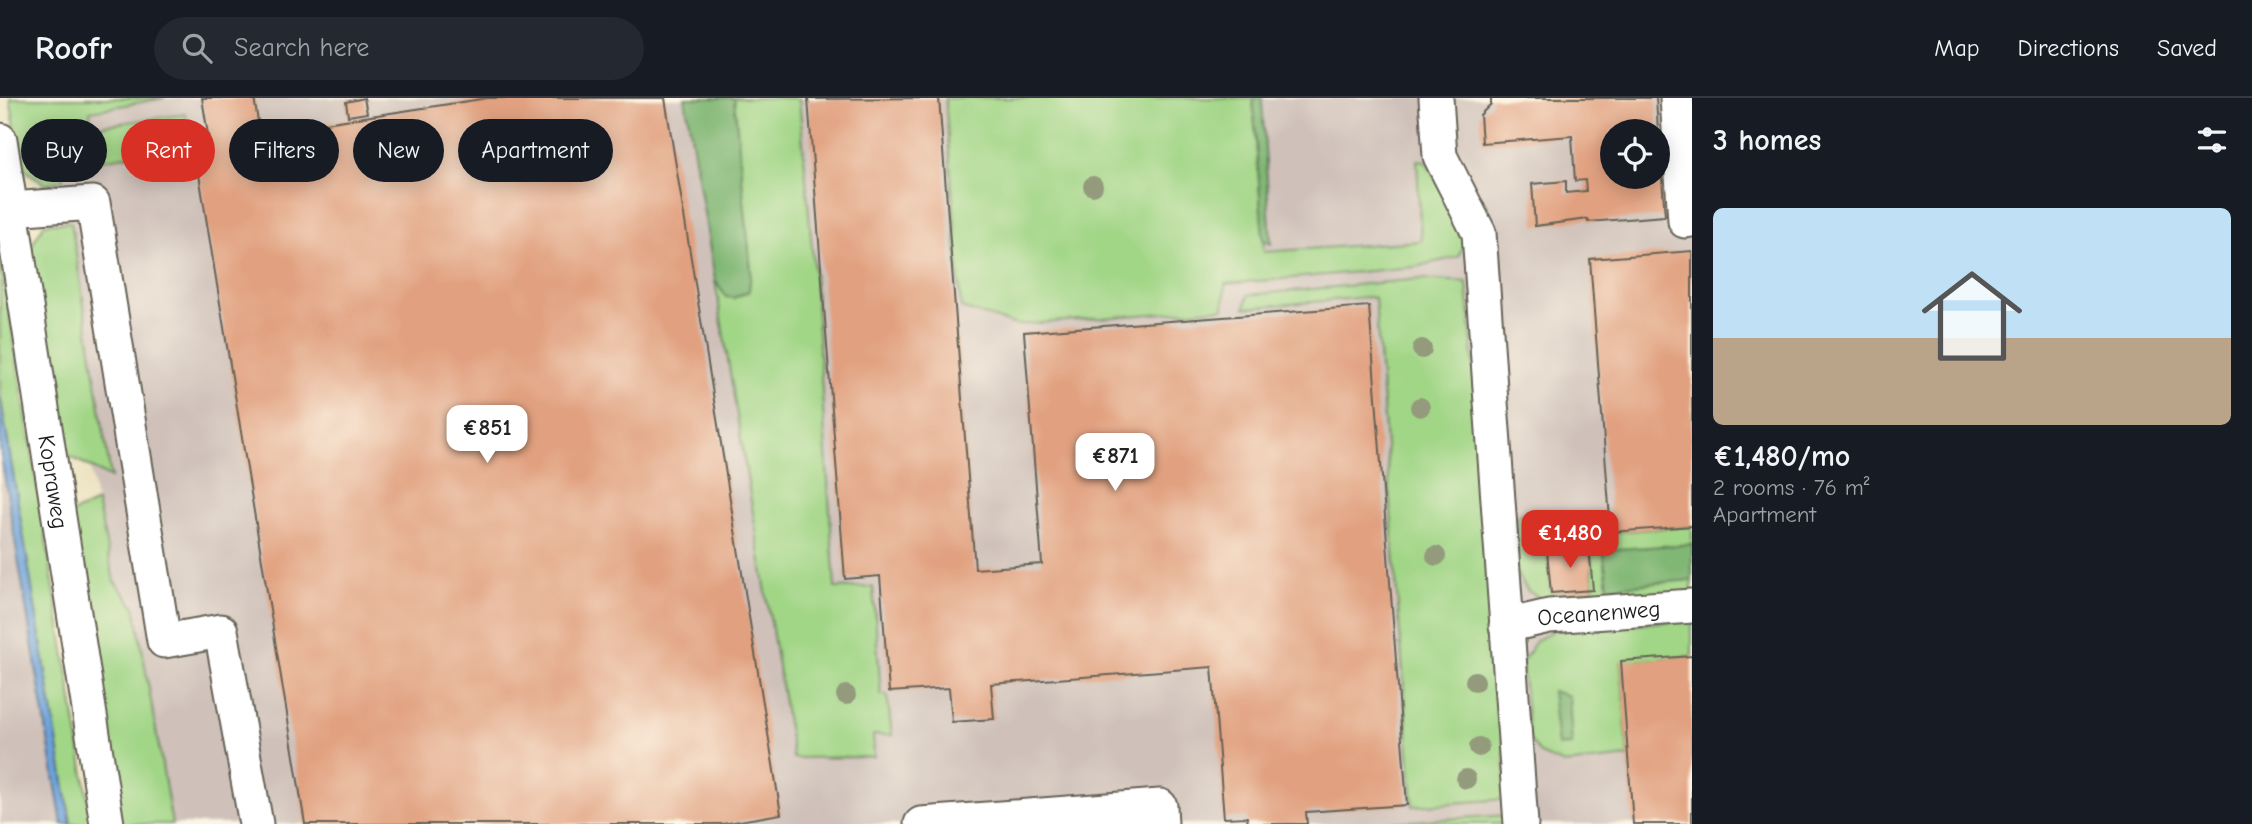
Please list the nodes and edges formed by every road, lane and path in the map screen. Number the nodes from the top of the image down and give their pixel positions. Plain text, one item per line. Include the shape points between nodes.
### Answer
1 (1436, 98) edge
2 (1677, 98) edge
3 (0, 140) edge
4 (11, 209) junction
5 (1692, 220) edge
6 (1692, 606) edge
7 (1506, 626) junction
8 (107, 824) edge
9 (256, 824) edge
10 (921, 824) edge
11 (1161, 824) edge
12 (1521, 824) edge

1 - 7 street via 1440,156 1479,233
2 - 5 street via 1685,221
3 - 4 street, Kopraweg
4 - 8 street, Kopraweg
4 - 9 street via 93,203 164,641 221,631
6 - 7 street, Oceanenweg via 1549,616
7 - 12 street
10 - 11 street via 1160,806

